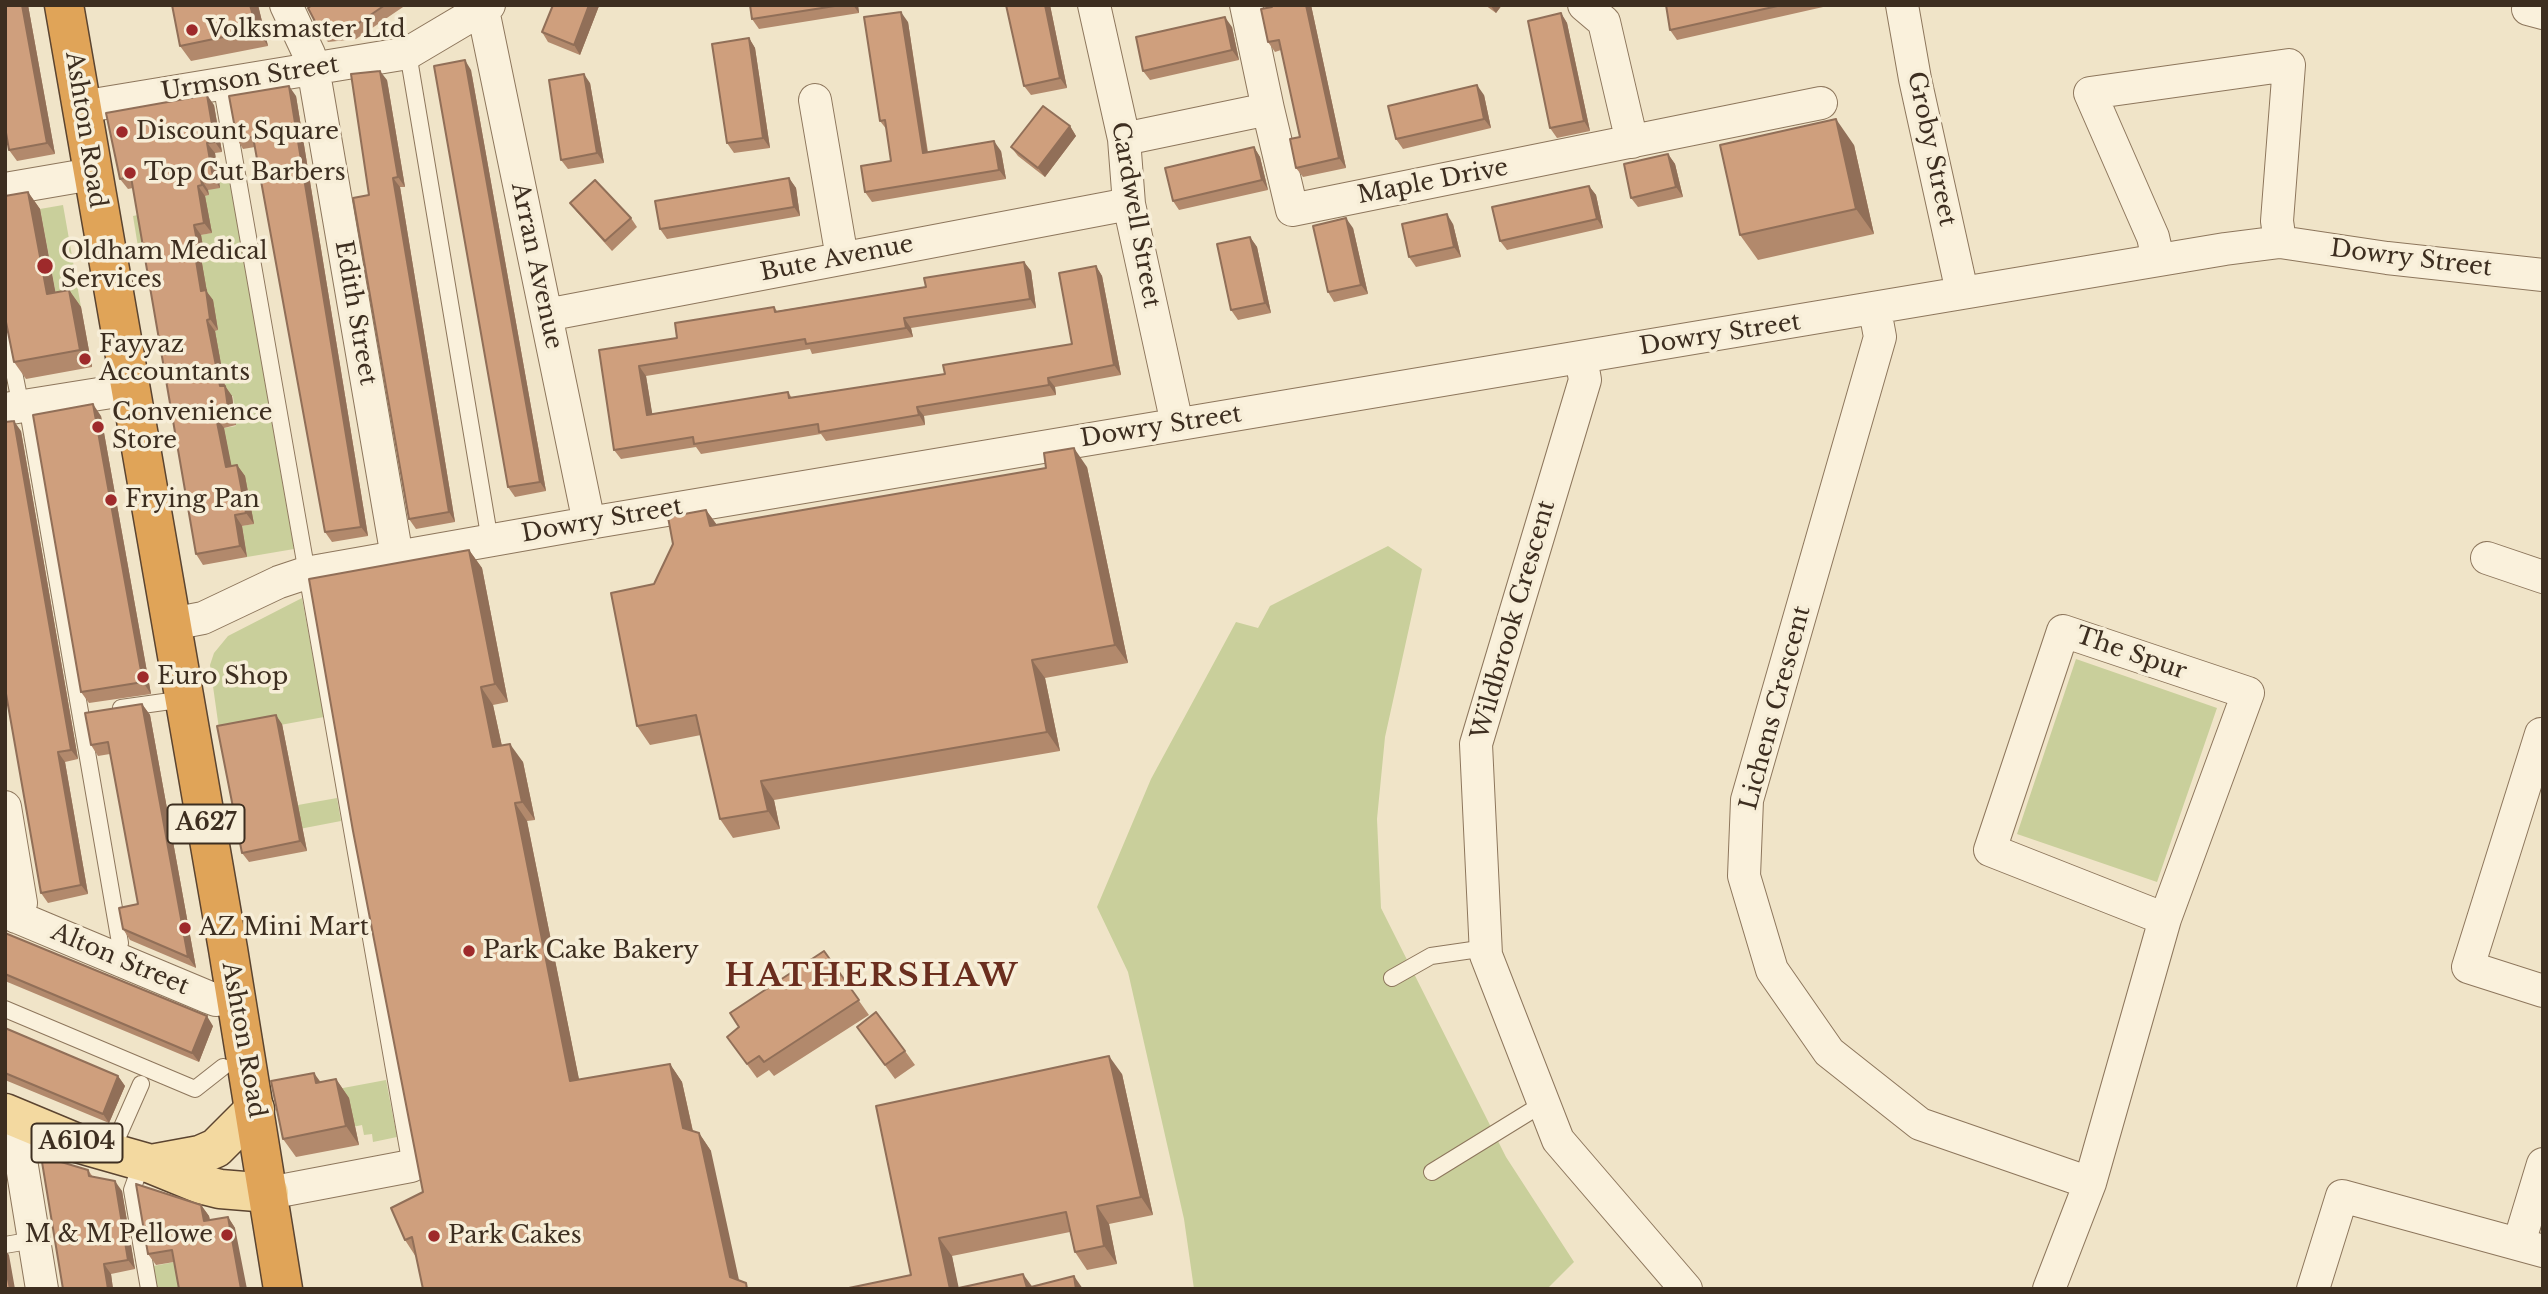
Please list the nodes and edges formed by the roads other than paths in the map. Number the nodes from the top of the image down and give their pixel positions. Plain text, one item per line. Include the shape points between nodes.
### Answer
1 (64, 5) edge
2 (286, 5) edge
3 (1094, 5) edge
4 (1246, 5) edge
5 (1584, 5) edge
6 (1902, 5) edge
7 (2530, 5) edge
8 (486, 8) edge
9 (2543, 13) edge
10 (408, 52) junction
11 (312, 68) junction
12 (221, 83) junction
13 (815, 100) dead end
14 (1821, 103) dead end
15 (81, 107) junction
16 (1268, 109) junction
17 (1124, 139) junction
18 (1632, 142) junction
19 (92, 174) junction
20 (5, 189) edge
21 (1129, 204) junction
22 (2280, 242) junction
23 (842, 258) junction
24 (2158, 259) junction
25 (2543, 275) edge
26 (1962, 292) junction
27 (1875, 310) junction
28 (546, 315) junction
29 (5, 327) edge
30 (1581, 358) junction
31 (130, 388) junction
32 (18, 407) edge
33 (1177, 425) junction
34 (589, 523) junction
35 (490, 541) junction
36 (397, 557) junction
37 (2487, 558) dead end
38 (306, 573) junction
39 (2543, 577) edge
40 (172, 624) junction
41 (185, 699) junction
42 (94, 713) junction
43 (2541, 734) dead end
44 (5, 807) edge
45 (11, 915) edge
46 (2165, 919) junction
47 (1486, 948) junction
48 (114, 958) junction
49 (1392, 978) dead end
50 (2543, 991) edge
51 (236, 997) junction
52 (5, 1009) edge
53 (223, 1067) dead end
54 (141, 1084) dead end
55 (1544, 1103) junction
56 (255, 1109) junction
57 (16, 1117) edge
58 (135, 1160) junction
59 (2543, 1164) edge
60 (411, 1166) joint
61 (1432, 1172) dead end
62 (2090, 1183) junction
63 (269, 1193) junction
64 (20, 1243) edge
65 (2531, 1247) edge
66 (42, 1289) edge
67 (149, 1289) edge
68 (283, 1289) edge
69 (1686, 1289) edge
70 (2049, 1289) edge
71 (2313, 1289) edge

1 - 15 highway, Ashton Road / A627
2 - 11 street, Edith Street
3 - 17 street, Cardwell Street
4 - 16 street
5 - 18 street via 1604,22
6 - 26 street, Groby Street
7 - 9 street via 2528,9
8 - 10 street, Urmson Street
8 - 28 street, Arran Avenue
10 - 11 street, Urmson Street
10 - 35 lane
11 - 12 street, Urmson Street
11 - 36 street, Edith Street
12 - 15 street, Urmson Street
12 - 38 lane
13 - 23 street
14 - 18 street, Maple Drive
15 - 19 highway, Ashton Road / A627
16 - 17 street
16 - 18 street, Maple Drive via 1292,210
17 - 21 street, Cardwell Street
19 - 20 street
19 - 31 highway, Ashton Road / A627
21 - 23 street, Bute Avenue
21 - 33 street, Cardwell Street
22 - 24 street, Dowry Street
22 - 24 street via 2277,221 2289,65 2090,93 2153,237
22 - 25 street, Dowry Street
23 - 28 street, Bute Avenue
24 - 26 street, Dowry Street
26 - 27 street, Dowry Street
27 - 30 street, Dowry Street
27 - 62 street, Lichens Crescent via 1880,337 1747,800 1744,876 1772,970 1829,1052 1920,1124
28 - 34 street, Arran Avenue
29 - 32 lane
30 - 33 street, Dowry Street
30 - 47 street, Wildbrook Crescent via 1585,380 1476,744
31 - 32 street
31 - 40 highway, Ashton Road / A627
32 - 42 lane
33 - 34 street, Dowry Street
34 - 35 street, Dowry Street
35 - 36 street, Dowry Street
36 - 38 street, Dowry Street
37 - 39 street
38 - 40 street, Dowry Street via 202,618
38 - 60 lane
40 - 41 highway, Ashton Road / A627
41 - 42 lane
41 - 51 highway, Ashton Road / A627
42 - 48 lane via 120,943
43 - 50 street via 2468,967
44 - 45 street via 22,903
45 - 48 street, Alton Street
46 - 46 street, The Spur via 2248,693 2063,631 1990,850
46 - 62 street, The Spur
47 - 49 lane via 1431,956
47 - 55 street, Wildbrook Crescent
48 - 51 street, Alton Street via 216,1000
51 - 56 highway, Ashton Road / A627
52 - 53 lane via 195,1090
54 - 58 lane
55 - 61 lane
55 - 69 street, Wildbrook Crescent via 1558,1140
56 - 58 main road via 216,1148 200,1155
56 - 63 highway, Ashton Road / A627
57 - 58 main road, A6104
57 - 64 street
58 - 63 main road, A6104 via 220,1189
58 - 67 lane via 132,1190
59 - 65 street
60 - 63 street
62 - 70 street, The Spur
63 - 68 highway, Ashton Road / A627
64 - 66 street
65 - 71 street via 2342,1196

